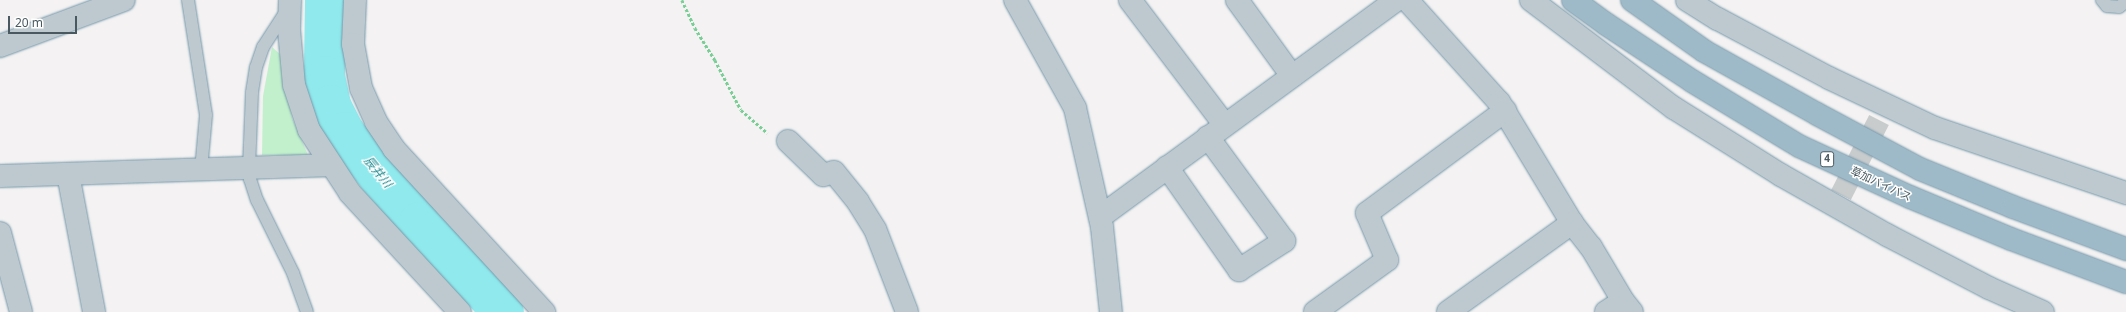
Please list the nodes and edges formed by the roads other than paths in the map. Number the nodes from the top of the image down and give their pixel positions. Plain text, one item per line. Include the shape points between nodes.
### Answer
1 (124, 0) edge
2 (188, 0) edge
3 (355, 0) edge
4 (1014, 0) edge
5 (1130, 0) edge
6 (1237, 0) edge
7 (1396, 0) edge
8 (1406, 0) edge
9 (1531, 0) edge
10 (1573, 0) edge
11 (1632, 0) edge
12 (1687, 0) edge
13 (2102, 0) edge
14 (2126, 2) edge
15 (290, 3) edge
16 (0, 46) edge
17 (1292, 76) junction
18 (1505, 111) junction
19 (1217, 131) junction
20 (788, 142) road end
21 (331, 165) junction
22 (1167, 167) junction
23 (249, 168) junction
24 (201, 170) junction
25 (68, 174) junction
26 (0, 176) edge
27 (2126, 193) edge
28 (1100, 216) junction
29 (1572, 223) junction
30 (0, 233) edge
31 (2118, 246) edge
32 (2126, 282) edge
33 (1620, 308) edge
34 (21, 312) edge
35 (94, 312) edge
36 (307, 312) edge
37 (460, 312) edge
38 (544, 312) edge
39 (907, 312) edge
40 (1111, 312) edge
41 (1315, 312) edge
42 (1448, 312) edge
43 (2043, 312) edge

1 - 16 street
2 - 24 lane via 206,115
3 - 38 street via 353,44 361,88 376,122 394,149
4 - 28 street via 1075,108
5 - 19 street
6 - 17 street
7 - 17 street
8 - 18 street
9 - 43 street via 1674,108 1781,175 1838,200 1887,235 1989,288
10 - 32 highway, 草加バイパス / 4 via 1692,80 1799,146 2011,239
11 - 31 highway via 1704,51 1920,168 2012,207
12 - 27 street via 1829,78 1882,112
13 - 14 lane via 2107,6 2119,7
15 - 21 street via 289,30 294,85 309,130
15 - 23 lane via 263,47 256,67 252,93
17 - 19 street
18 - 29 street
18 - 41 street via 1367,213 1387,260
19 - 22 street
19 - 22 street via 1284,241 1239,270
20 - 39 street via 823,175 834,172 858,202 878,236
21 - 23 street
21 - 37 street via 350,193
22 - 28 street
23 - 24 street
23 - 36 lane via 256,200 293,273
24 - 25 street
25 - 26 street
25 - 35 street
28 - 40 street
29 - 33 street via 1591,247
29 - 42 street
30 - 34 street

